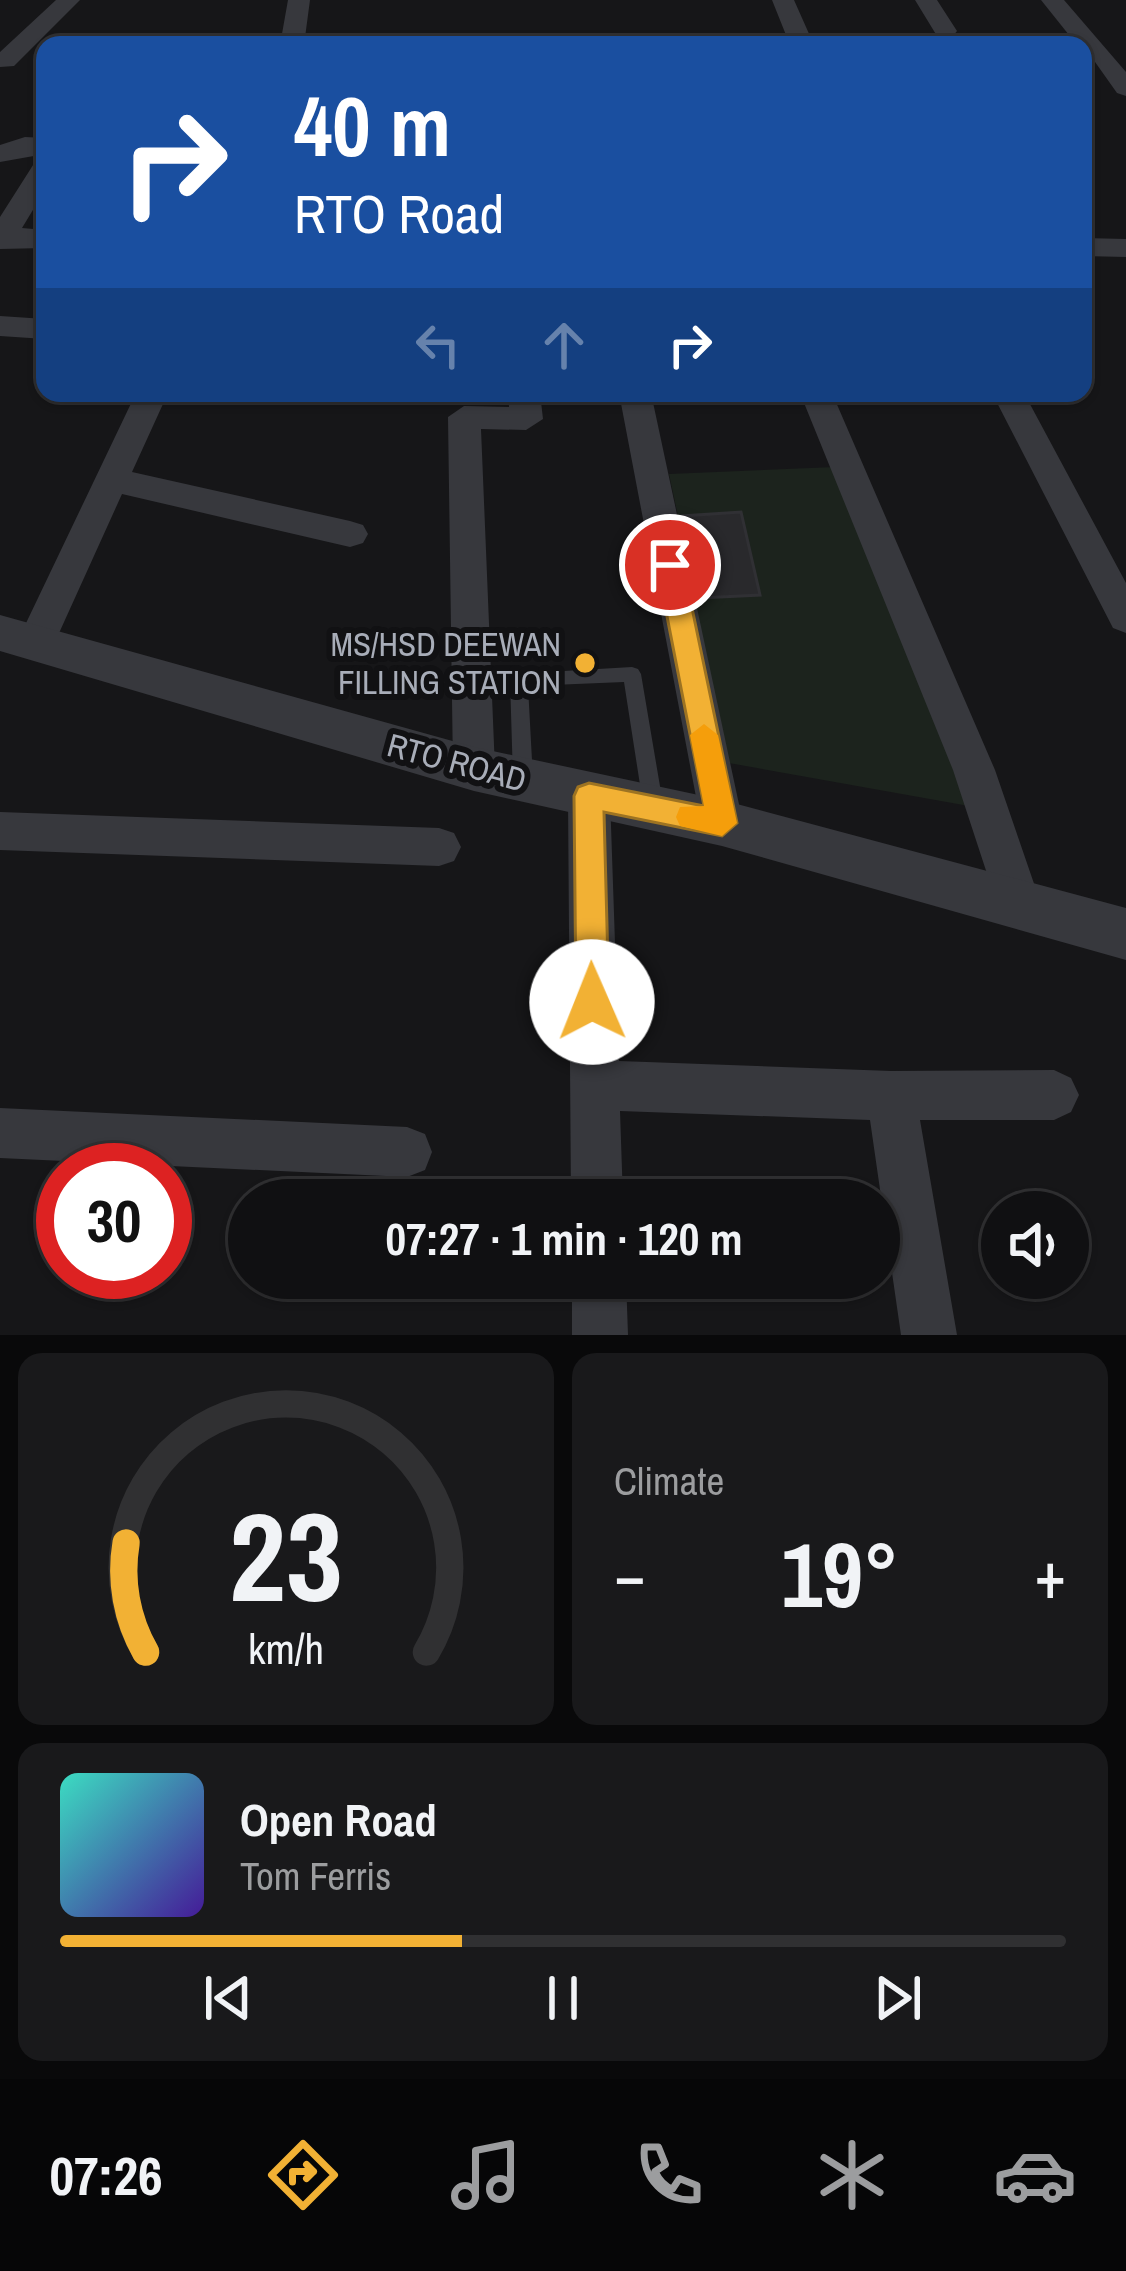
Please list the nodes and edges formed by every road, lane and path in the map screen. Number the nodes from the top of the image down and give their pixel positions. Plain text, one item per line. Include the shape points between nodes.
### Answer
1 (69, 0) edge
2 (299, 0) edge
3 (783, 0) edge
4 (926, 0) edge
5 (1052, 0) edge
6 (945, 32) dead end
7 (293, 36) edge
8 (798, 36) edge
9 (1082, 36) edge
10 (1092, 48) edge
11 (5, 61) dead end
12 (1126, 88) edge
13 (36, 146) edge
14 (0, 154) edge
15 (36, 182) edge
16 (2, 237) edge
17 (36, 239) edge
18 (1092, 247) edge
19 (1126, 248) edge
20 (0, 326) edge
21 (36, 328) edge
22 (148, 402) edge
23 (525, 402) edge
24 (637, 402) edge
25 (821, 402) edge
26 (1013, 402) edge
27 (115, 480) junction
28 (350, 534) dead end
29 (1126, 618) edge
30 (18, 637) edge
31 (474, 769) junction
32 (523, 781) junction
33 (589, 796) junction
34 (654, 809) junction
35 (722, 823) junction
36 (0, 831) edge
37 (439, 848) dead end
38 (1018, 901) junction
39 (1126, 934) edge
40 (593, 1084) junction
41 (1054, 1095) dead end
42 (891, 1096) junction
43 (0, 1133) edge
44 (407, 1152) dead end
45 (596, 1179) edge
46 (599, 1299) edge
47 (600, 1335) edge
48 (929, 1335) edge

1 - 11 street
2 - 7 street
3 - 8 street
4 - 6 street
5 - 9 street
10 - 12 street
13 - 14 street
15 - 16 street
16 - 17 street
18 - 19 street
20 - 21 street
22 - 27 street
23 - 31 street via 526,419 464,417
24 - 35 street
25 - 38 street via 974,770
26 - 29 street
27 - 28 street
27 - 30 street
30 - 31 street, RTO ROAD
31 - 32 street, RTO ROAD
32 - 33 street, RTO ROAD
32 - 34 lane via 519,680 632,674
33 - 34 street, RTO ROAD
33 - 40 street
34 - 35 street, RTO ROAD
35 - 38 street, RTO ROAD
36 - 37 street
38 - 39 street, RTO ROAD
40 - 42 street
40 - 45 street
41 - 42 street
42 - 48 street
43 - 44 street
46 - 47 street

